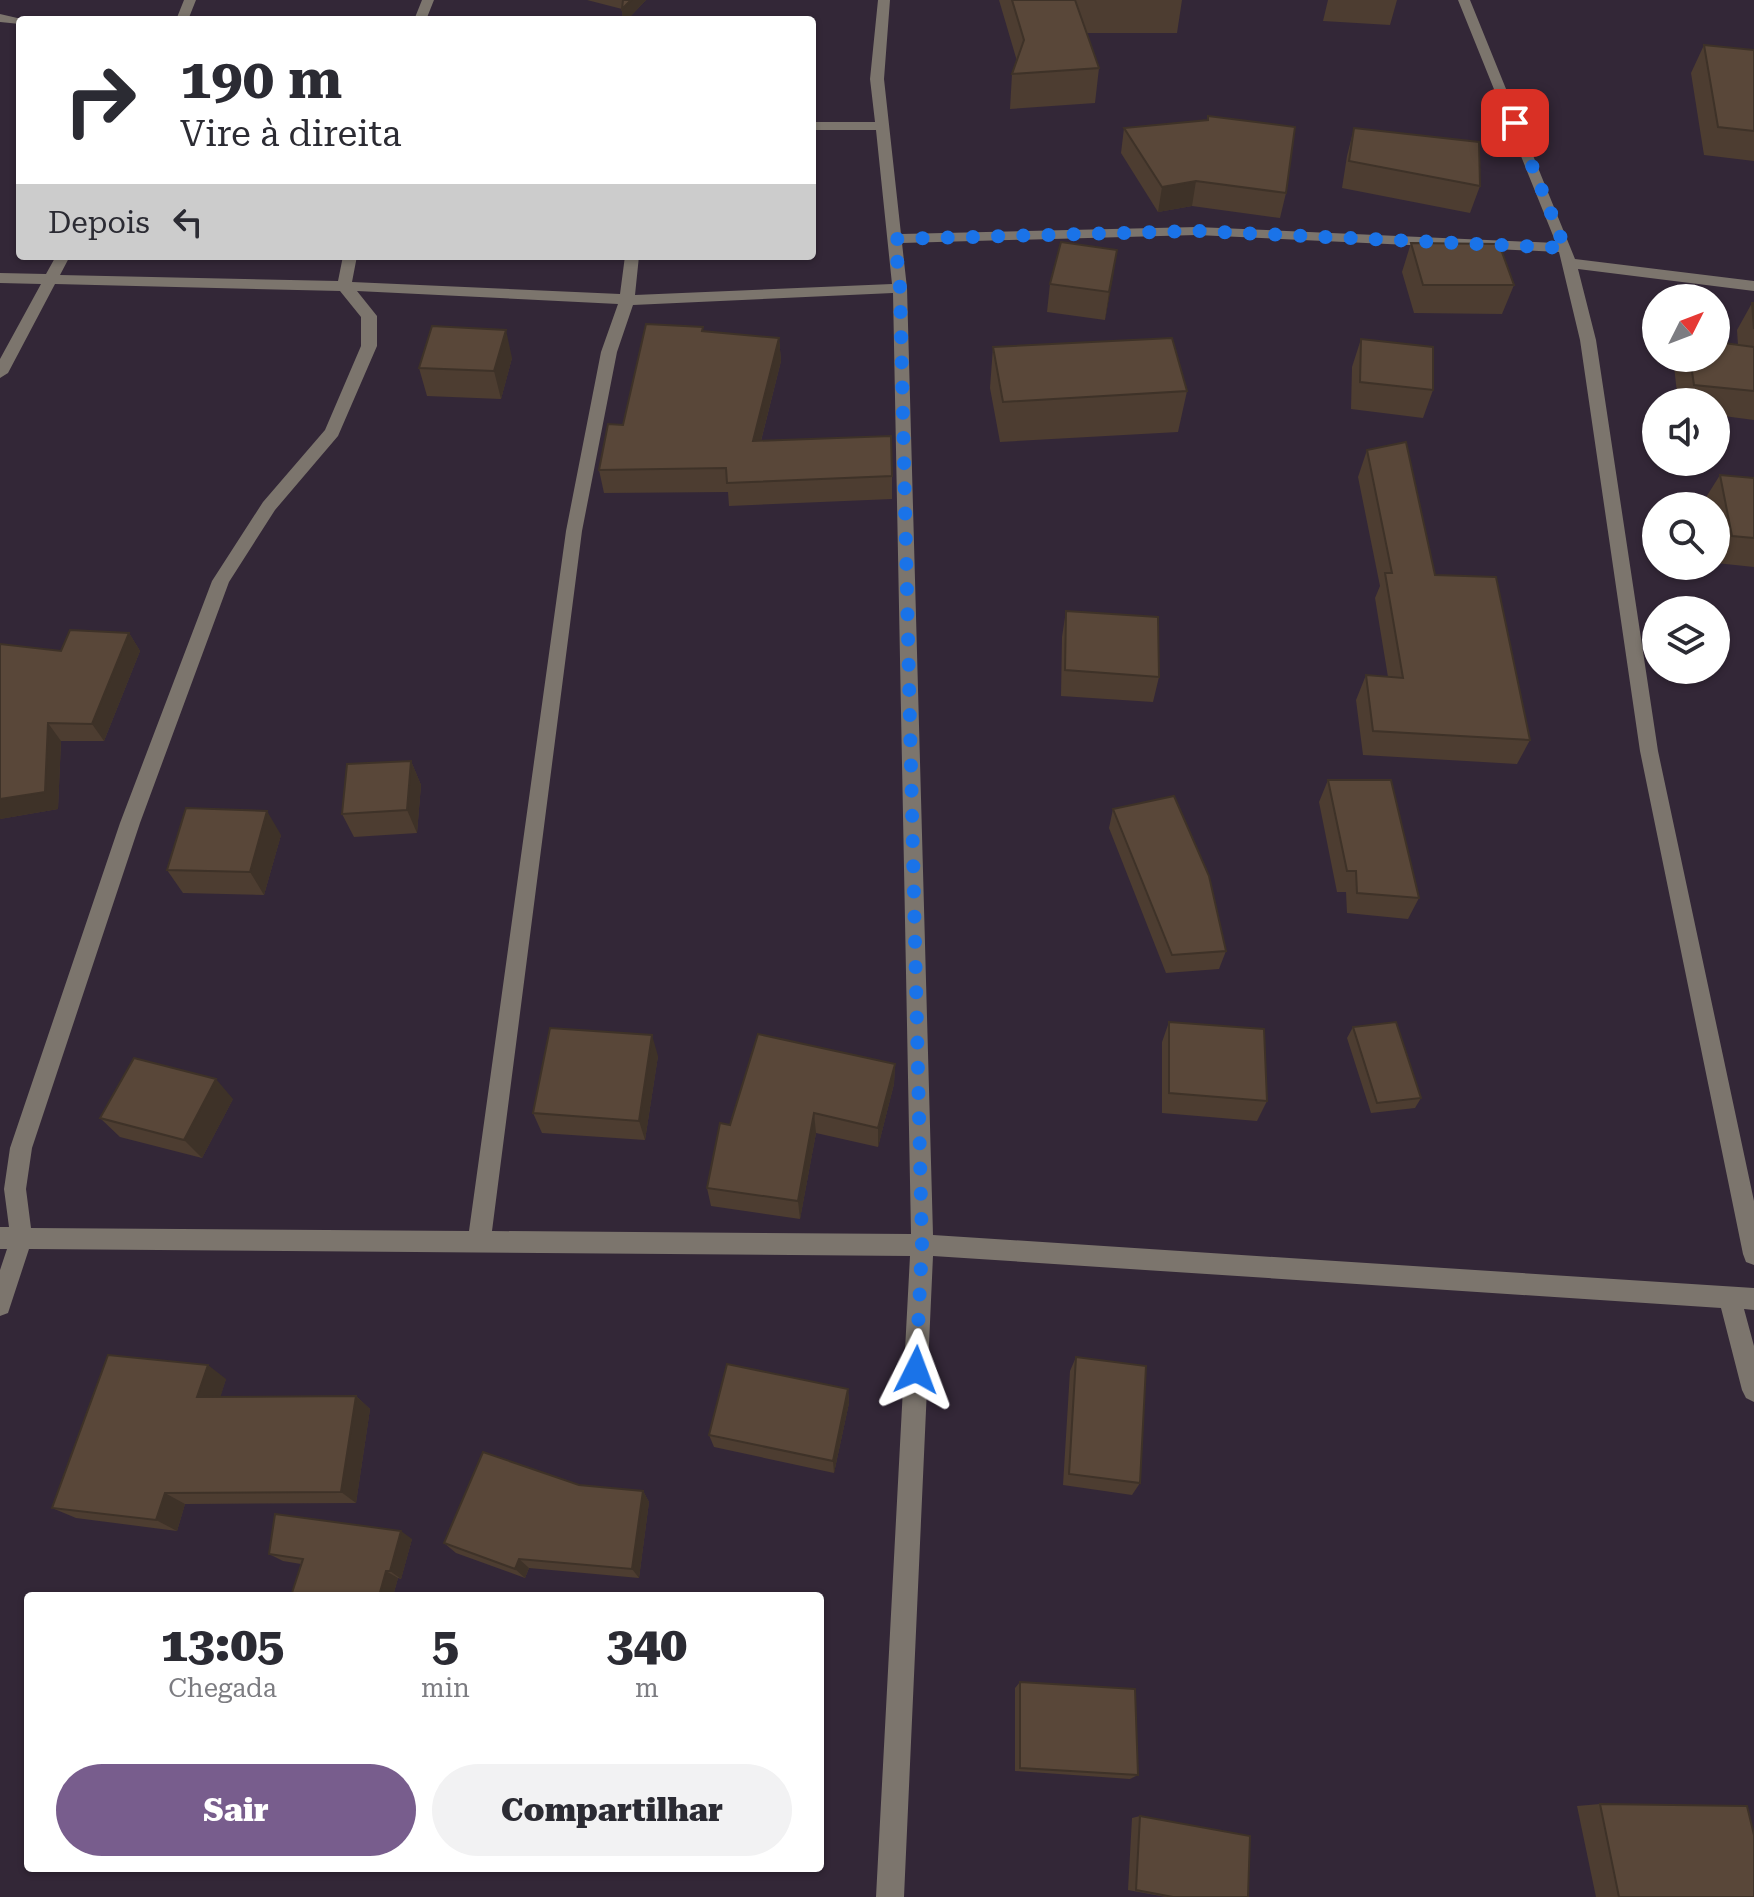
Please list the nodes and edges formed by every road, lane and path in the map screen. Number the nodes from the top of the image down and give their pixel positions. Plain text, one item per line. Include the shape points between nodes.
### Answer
1 (884, 0) edge
2 (1464, 0) edge
3 (816, 126) edge
4 (882, 126) junction
5 (895, 239) junction
6 (1567, 255) junction
7 (61, 260) edge
8 (349, 260) edge
9 (632, 260) edge
10 (0, 278) edge
11 (51, 281) junction
12 (344, 286) junction
13 (1754, 286) edge
14 (900, 288) junction
15 (627, 300) junction
16 (0, 373) edge
17 (10, 1238) edge
18 (479, 1242) junction
19 (922, 1245) junction
20 (1754, 1254) edge
21 (1730, 1298) junction
22 (1754, 1299) edge
23 (0, 1305) edge
24 (1754, 1390) edge
25 (890, 1897) edge

1 - 4 street via 877,79
2 - 6 street
3 - 4 street
4 - 5 street
5 - 6 street via 1197,231
5 - 14 street
6 - 13 street
6 - 20 street via 1588,340 1649,751
7 - 11 street
8 - 12 street
9 - 15 street
10 - 11 street
11 - 12 street
11 - 16 street
12 - 15 street
12 - 17 street via 369,316 369,346 332,432 269,506 221,581 130,823 21,1148
14 - 15 street
14 - 19 street
15 - 18 street via 609,352 574,531
17 - 18 street
17 - 23 street
18 - 19 street
19 - 21 street
19 - 25 street
21 - 22 street
21 - 24 street

